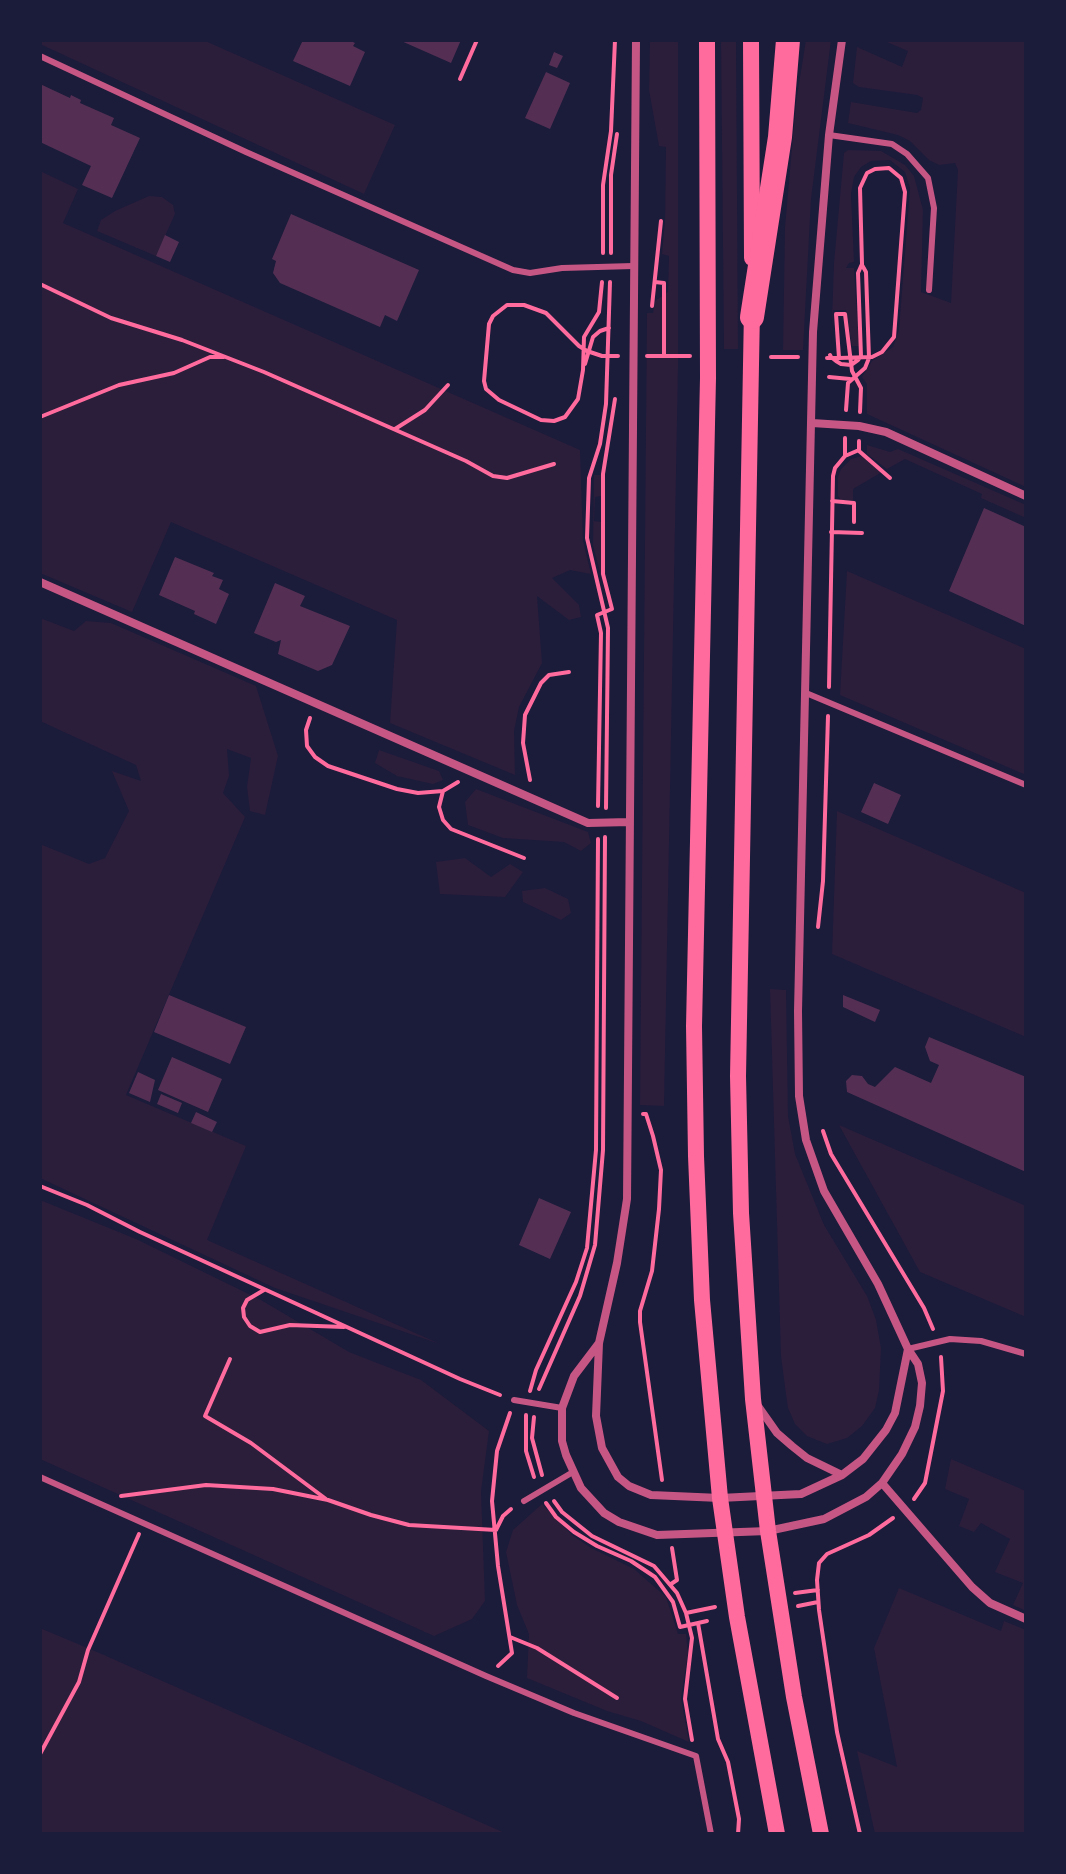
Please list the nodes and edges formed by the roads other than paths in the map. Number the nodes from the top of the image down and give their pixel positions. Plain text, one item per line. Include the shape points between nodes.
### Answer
1 (636, 40) edge
2 (707, 40) edge
3 (751, 40) edge
4 (788, 40) edge
5 (842, 40) edge
6 (40, 56) edge
7 (829, 135) junction
8 (633, 266) junction
9 (929, 290) dead end
10 (752, 317) junction
11 (812, 423) junction
12 (1026, 496) edge
13 (40, 582) edge
14 (806, 693) junction
15 (1026, 785) edge
16 (629, 822) junction
17 (599, 1343) junction
18 (908, 1349) junction
19 (1026, 1354) edge
20 (753, 1399) junction
21 (514, 1400) road end
22 (562, 1408) junction
23 (573, 1472) junction
24 (842, 1475) junction
25 (40, 1477) edge
26 (882, 1483) junction
27 (764, 1497) junction
28 (720, 1498) junction
29 (524, 1501) road end
30 (768, 1531) junction
31 (725, 1533) junction
32 (1026, 1619) edge
33 (711, 1834) edge
34 (777, 1834) edge
35 (821, 1834) edge

1 - 8 street
2 - 28 main road via 709,364 694,1088 702,1300
3 - 10 main road
4 - 10 highway via 780,137
5 - 7 street
6 - 8 lane via 513,270
7 - 9 lane via 892,144 928,178 934,208
7 - 11 street
8 - 16 street
10 - 20 main road via 738,1076
11 - 12 street via 886,432
11 - 14 street
13 - 16 street via 588,823
14 - 15 lane
14 - 18 street via 798,1011 802,1120 824,1191 878,1284
16 - 17 street via 627,1199
17 - 22 street via 574,1376
17 - 28 street via 596,1416 608,1464 629,1486 651,1495
18 - 19 lane via 950,1339 981,1341
18 - 24 street via 895,1413 863,1459
18 - 26 street via 922,1383 920,1406 902,1454
20 - 24 street via 792,1446
20 - 27 main road
21 - 22 lane
22 - 23 street via 562,1441
23 - 29 lane
23 - 31 street via 604,1513 639,1531 670,1536
24 - 27 street via 801,1494
25 - 33 lane via 486,1676 696,1756
26 - 30 street via 824,1519
26 - 32 street via 972,1587 990,1603
27 - 28 street
27 - 30 main road
28 - 31 main road
30 - 31 street
30 - 35 main road
31 - 34 main road

